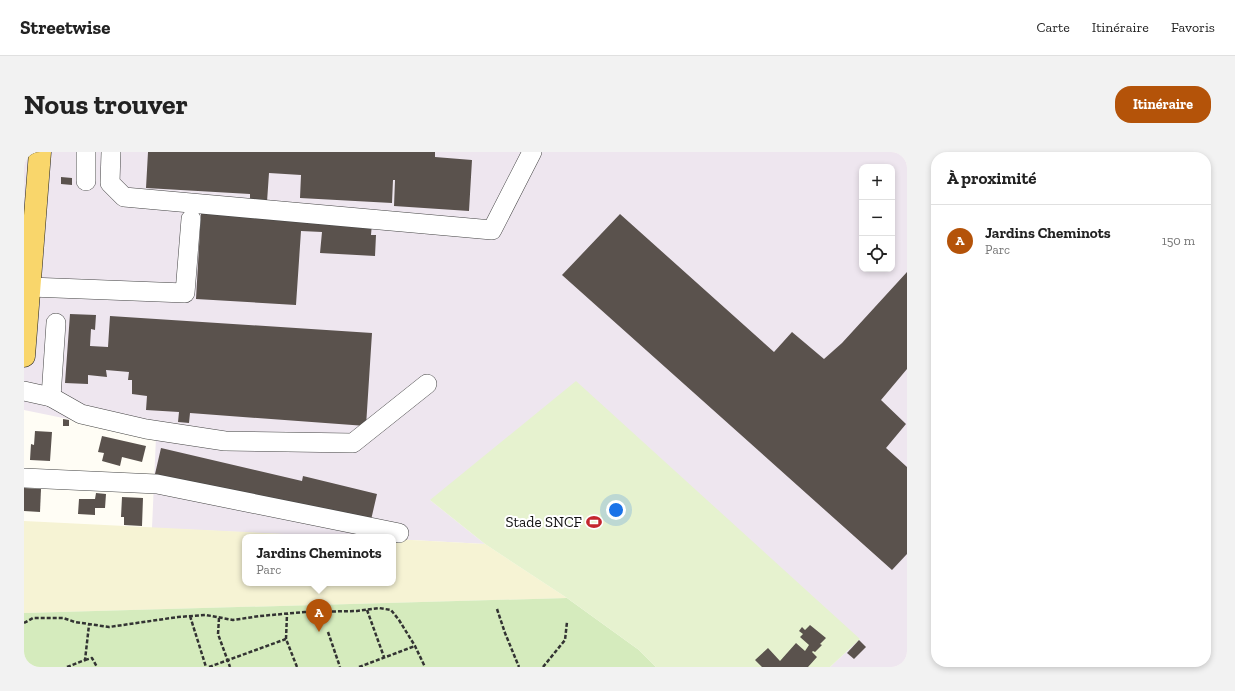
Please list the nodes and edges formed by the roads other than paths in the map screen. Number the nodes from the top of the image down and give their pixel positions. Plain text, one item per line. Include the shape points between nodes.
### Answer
1 (40, 152) edge
2 (86, 152) edge
3 (111, 152) edge
4 (532, 152) edge
5 (86, 181) dead end
6 (31, 194) edge
7 (191, 219) dead end
8 (30, 287) junction
9 (56, 323) dead end
10 (24, 356) edge
11 (427, 384) dead end
12 (24, 391) edge
13 (50, 397) junction
14 (24, 478) edge
15 (399, 533) dead end

1 - 6 main road
2 - 5 lane
3 - 4 lane via 110,183 124,197 492,230
6 - 8 main road
7 - 8 lane via 185,293
8 - 10 main road
9 - 13 lane
11 - 13 lane via 353,443 226,441 146,429 81,414
12 - 13 lane
14 - 15 lane via 157,484

